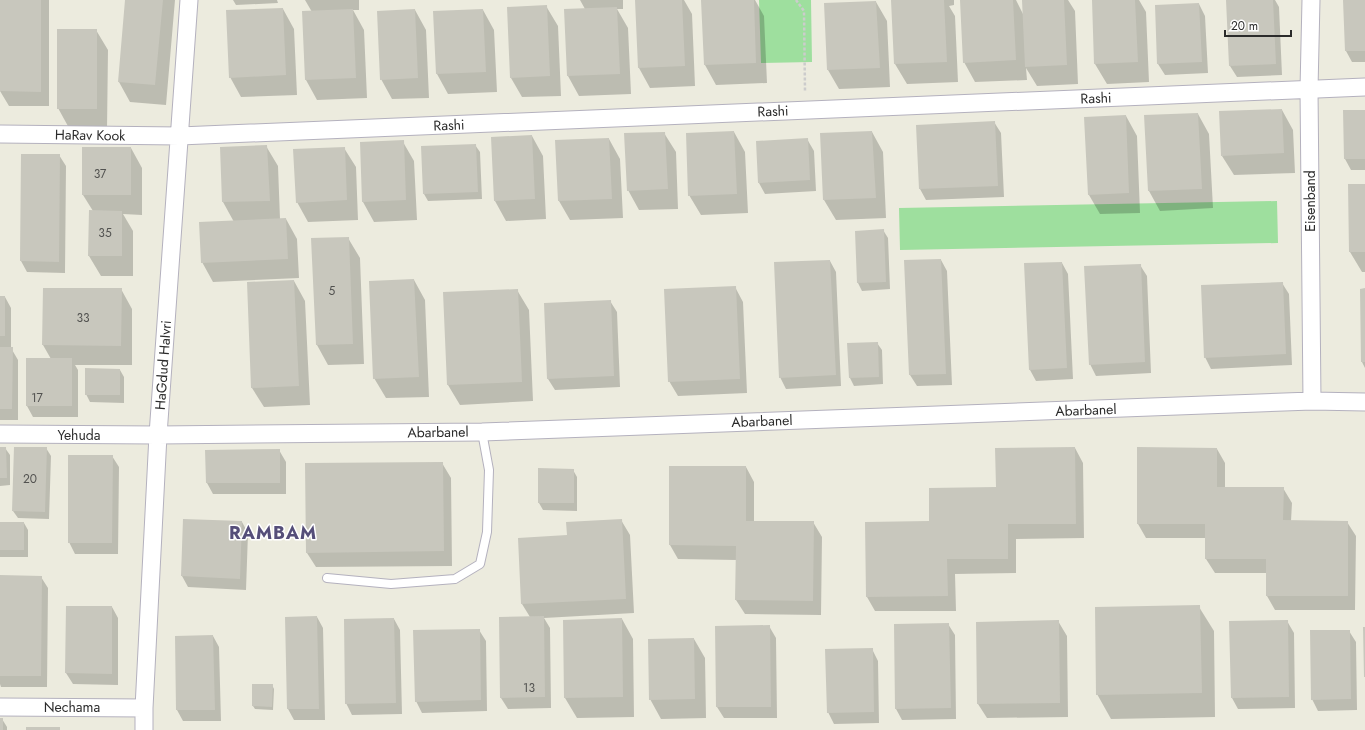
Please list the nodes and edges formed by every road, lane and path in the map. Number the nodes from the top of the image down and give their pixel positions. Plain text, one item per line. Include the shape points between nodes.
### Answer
1 (189, 0) edge
2 (796, 0) edge
3 (1311, 0) edge
4 (1365, 87) edge
5 (1309, 89) junction
6 (806, 110) junction
7 (0, 134) edge
8 (180, 136) junction
9 (1312, 401) junction
10 (1365, 402) edge
11 (482, 432) junction
12 (0, 434) edge
13 (158, 435) junction
14 (328, 578) dead end
15 (0, 707) edge
16 (144, 708) junction
17 (144, 730) edge

1 - 8 street, HaGdud HaIvri
2 - 6 path via 804,11
3 - 5 street, Eisenband
4 - 5 street, Rashi
5 - 6 street, Rashi
5 - 9 street, Eisenband
6 - 8 street, Rashi
7 - 8 street, HaRav Kook
8 - 13 street, HaGdud HaIvri
9 - 10 street, Abarbanel
9 - 11 street, Abarbanel
11 - 13 street, Abarbanel
11 - 14 lane via 489,470 488,532 480,564 455,579 391,584
12 - 13 street, Yehuda
13 - 16 street, HaGdud HaIvri
15 - 16 street, Nechama
16 - 17 street, HaGdud HaIvri

